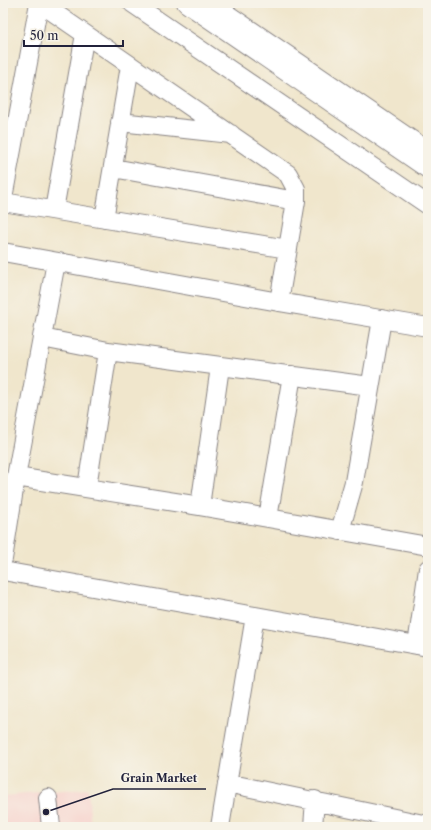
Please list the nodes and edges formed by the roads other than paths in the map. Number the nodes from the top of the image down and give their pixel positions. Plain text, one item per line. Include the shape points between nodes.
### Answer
1 (40, 3) edge
2 (132, 3) edge
3 (186, 3) edge
4 (211, 3) edge
5 (85, 34) junction
6 (130, 66) junction
7 (120, 122) junction
8 (232, 134) junction
9 (428, 151) edge
10 (113, 168) junction
11 (428, 169) edge
12 (3, 198) edge
13 (296, 201) junction
14 (3, 202) edge
15 (428, 205) edge
16 (54, 210) junction
17 (104, 219) junction
18 (288, 249) junction
19 (3, 252) edge
20 (56, 262) junction
21 (279, 302) junction
22 (382, 319) junction
23 (428, 327) edge
24 (42, 338) junction
25 (108, 351) junction
26 (220, 367) junction
27 (292, 376) junction
28 (370, 386) junction
29 (16, 477) junction
30 (87, 487) junction
31 (200, 506) junction
32 (268, 518) junction
33 (340, 531) junction
34 (428, 546) edge
35 (3, 559) edge
36 (428, 569) edge
37 (3, 571) edge
38 (254, 616) junction
39 (422, 646) edge
40 (227, 783) junction
41 (48, 798) dead end
42 (315, 800) junction
43 (428, 825) edge
44 (51, 827) edge
45 (220, 827) edge
46 (313, 827) edge

1 - 5 street
1 - 12 street
2 - 15 street
3 - 11 street
4 - 9 street
5 - 6 street
5 - 16 street
6 - 7 street
6 - 8 street
7 - 8 street
7 - 10 street
8 - 13 street via 288,174 296,189
10 - 13 street
10 - 17 street
13 - 18 street
14 - 16 street
16 - 17 street
17 - 18 street
18 - 21 street
19 - 20 street
20 - 21 street
20 - 24 street
21 - 22 street
22 - 23 street
22 - 28 street
24 - 25 street
24 - 29 street
25 - 26 street
25 - 30 street
26 - 27 street
26 - 31 street
27 - 28 street
27 - 32 street
28 - 33 street via 354,482
29 - 30 street
29 - 35 street
30 - 31 street
31 - 32 street
32 - 33 street
33 - 34 street
36 - 39 street
37 - 38 street
38 - 39 street
38 - 40 street
40 - 42 street
40 - 45 street
41 - 44 street
42 - 43 street
42 - 46 street

